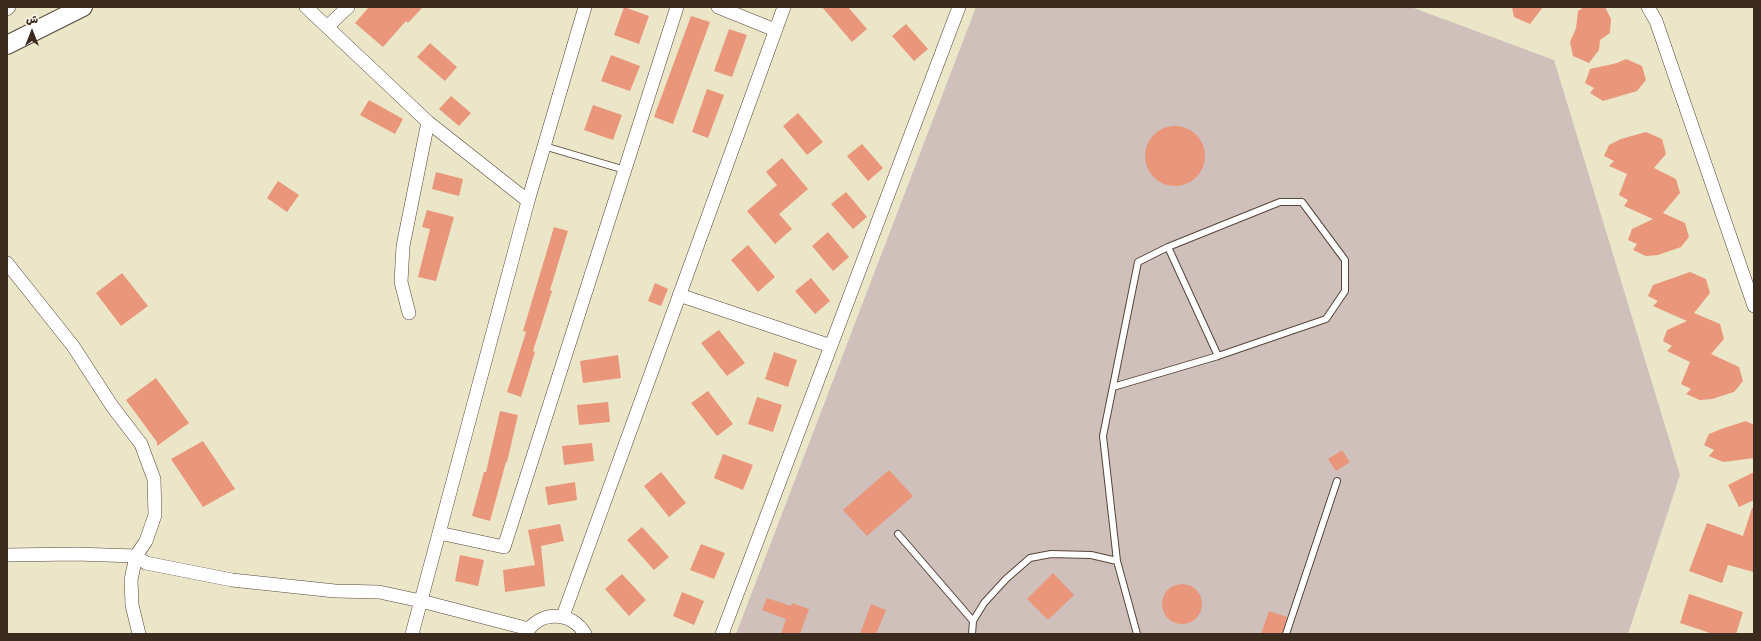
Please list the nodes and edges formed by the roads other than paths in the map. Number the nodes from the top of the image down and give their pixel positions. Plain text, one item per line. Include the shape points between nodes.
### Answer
1 (83, 7) edge
2 (306, 7) edge
3 (348, 7) edge
4 (585, 7) edge
5 (677, 7) edge
6 (718, 7) edge
7 (784, 7) edge
8 (959, 7) edge
9 (1648, 7) edge
10 (328, 26) junction
11 (775, 30) junction
12 (7, 45) edge
13 (428, 122) junction
14 (544, 146) junction
15 (625, 170) junction
16 (528, 201) junction
17 (1168, 247) junction
18 (7, 263) edge
19 (679, 294) junction
20 (1754, 306) edge
21 (409, 313) dead end
22 (831, 346) junction
23 (1218, 356) junction
24 (1113, 387) junction
25 (1336, 481) dead end
26 (439, 533) junction
27 (898, 534) dead end
28 (7, 555) edge
29 (136, 556) junction
30 (1117, 561) junction
31 (421, 601) junction
32 (563, 616) junction
33 (973, 621) junction
34 (527, 632) edge
35 (416, 633) edge
36 (139, 634) edge
37 (585, 634) edge
38 (722, 634) edge
39 (972, 634) edge
40 (1137, 634) edge
41 (1286, 634) edge

1 - 12 street
2 - 10 street
3 - 10 street
4 - 14 street
5 - 15 street
6 - 11 street
7 - 11 street
8 - 22 street
9 - 20 street via 1656,21
10 - 13 street
11 - 19 street
13 - 16 street
13 - 21 street via 403,246 401,282
14 - 15 lane
14 - 16 street
15 - 26 street via 504,547
16 - 26 street
17 - 23 lane
17 - 23 lane via 1280,202 1302,202 1345,260 1345,291 1326,319
17 - 24 lane via 1138,262
18 - 29 street via 73,346 140,444 154,479 155,515 146,541
19 - 22 street
19 - 32 street
22 - 38 street
23 - 24 lane
24 - 30 lane via 1103,436
25 - 41 lane
26 - 31 street
27 - 33 lane
28 - 29 street
29 - 31 street via 146,563 232,580 335,591 379,592
29 - 36 street via 131,580 132,605
30 - 33 lane via 1091,555 1051,554 1030,558 984,603
30 - 40 lane
31 - 34 street
31 - 35 street
32 - 34 street via 544,618 535,622
32 - 37 street via 582,628
33 - 39 lane

